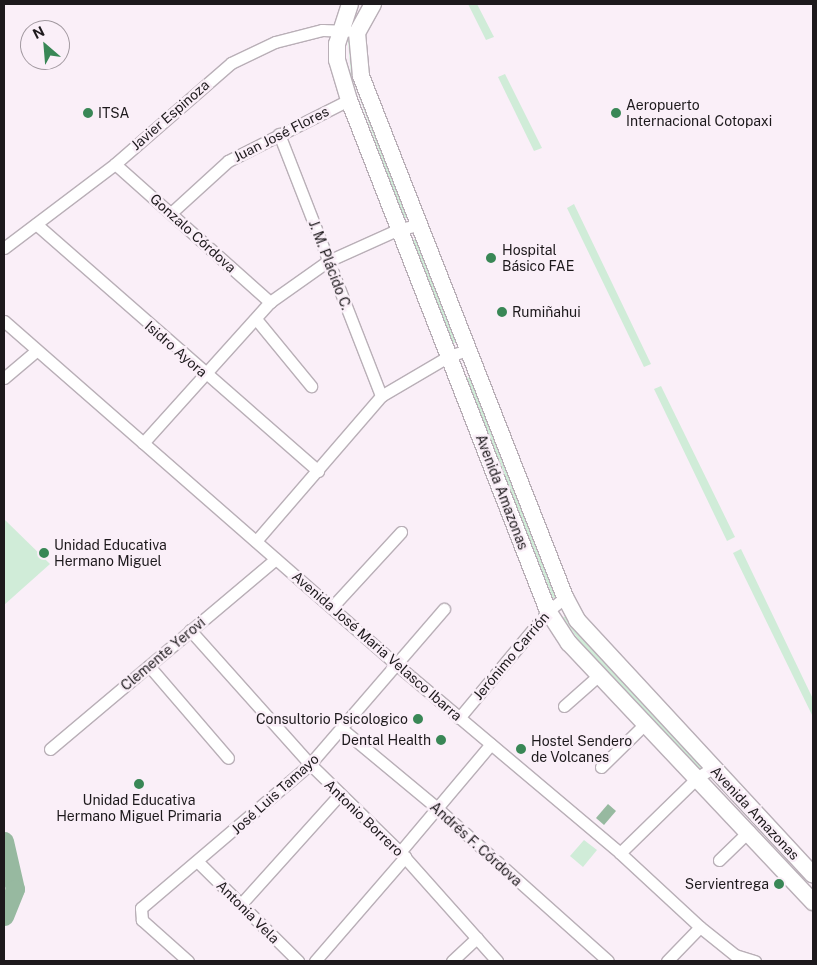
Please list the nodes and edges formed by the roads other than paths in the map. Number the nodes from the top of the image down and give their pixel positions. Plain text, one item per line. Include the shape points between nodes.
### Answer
1 (350, 4) edge
2 (373, 4) edge
3 (339, 30) junction
4 (357, 33) junction
5 (349, 100) junction
6 (279, 134) junction
7 (115, 164) junction
8 (171, 213) junction
9 (36, 224) junction
10 (419, 225) junction
11 (399, 229) junction
12 (4, 248) edge
13 (328, 261) junction
14 (270, 302) junction
15 (256, 319) junction
16 (4, 321) edge
17 (37, 350) junction
18 (467, 350) junction
19 (449, 356) junction
20 (205, 374) junction
21 (4, 378) edge
22 (312, 386) dead end
23 (381, 396) junction
24 (143, 443) junction
25 (318, 471) junction
26 (401, 532) dead end
27 (256, 541) junction
28 (276, 559) junction
29 (565, 597) junction
30 (332, 607) junction
31 (444, 609) dead end
32 (548, 611) junction
33 (190, 630) junction
34 (397, 665) junction
35 (149, 666) junction
36 (599, 675) junction
37 (564, 706) dead end
38 (459, 718) junction
39 (646, 723) junction
40 (342, 729) junction
41 (491, 744) junction
42 (50, 749) dead end
43 (228, 758) dead end
44 (310, 764) junction
45 (601, 767) dead end
46 (714, 768) junction
47 (698, 777) junction
48 (339, 795) junction
49 (437, 808) junction
50 (748, 831) junction
51 (402, 854) junction
52 (620, 854) junction
53 (720, 860) dead end
54 (198, 862) junction
55 (813, 875) edge
56 (813, 902) edge
57 (241, 904) junction
58 (700, 927) junction
59 (477, 938) junction
60 (734, 958) edge
61 (188, 961) edge
62 (298, 961) edge
63 (314, 961) edge
64 (452, 961) edge
65 (497, 961) edge
66 (608, 961) edge
67 (667, 961) edge
68 (755, 961) edge

1 - 3 main road, Avenida Amazonas
2 - 4 main road
3 - 4 street, Javier Espinoza
3 - 5 main road, Avenida Amazonas via 337,60
3 - 7 street, Javier Espinoza via 275,42 231,63
4 - 10 main road, Avenida Amazonas via 360,76
5 - 6 street, Juan José Flores
5 - 11 main road, Avenida Amazonas
6 - 8 street, Juan José Flores via 228,161
6 - 13 street, J. M. Plácido C.
7 - 8 street, Gonzalo Córdova
7 - 9 street, Javier Espinoza
8 - 14 street, Gonzalo Córdova
9 - 12 street, Javier Espinoza
9 - 20 street, Isidro Ayora
10 - 11 street
10 - 18 main road, Avenida Amazonas
11 - 13 street
11 - 19 main road, Avenida Amazonas
13 - 14 street
13 - 23 street, J. M. Plácido C.
14 - 15 street
15 - 20 street
15 - 22 street
16 - 17 street, Avenida José Maria Velasco Ibarra
17 - 21 street
17 - 24 street, Avenida José Maria Velasco Ibarra
18 - 19 street
18 - 29 main road, Avenida Amazonas
19 - 23 street
19 - 32 main road, Avenida Amazonas
20 - 24 street
20 - 25 street, Isidro Ayora
23 - 25 street
24 - 27 street, Avenida José Maria Velasco Ibarra
25 - 27 street
26 - 30 street
27 - 28 street, Avenida José Maria Velasco Ibarra
28 - 30 street, Avenida José Maria Velasco Ibarra
28 - 33 street, Clemente Yerovi
29 - 32 street, Jerónimo Carrión
29 - 46 main road, Avenida Amazonas via 577,620
30 - 34 street, Avenida José Maria Velasco Ibarra
31 - 34 street, José Luis Tamayo
32 - 36 main road, Avenida Amazonas via 569,643
32 - 38 street, Jerónimo Carrión
33 - 35 street, Clemente Yerovi
33 - 44 street, Antonio Borrero
34 - 38 street, Avenida José Maria Velasco Ibarra
34 - 40 street, José Luis Tamayo
35 - 42 street, Clemente Yerovi
35 - 43 street
36 - 37 street
36 - 39 main road, Avenida Amazonas
38 - 41 street, Avenida José Maria Velasco Ibarra
39 - 45 street
39 - 47 main road, Avenida Amazonas
40 - 44 street, José Luis Tamayo
40 - 49 street, Andrés F. Córdova
41 - 49 street
41 - 52 street, Avenida José Maria Velasco Ibarra
44 - 48 street, Antonio Borrero
44 - 54 street, José Luis Tamayo
46 - 47 street
46 - 55 main road, Avenida Amazonas
47 - 50 main road, Avenida Amazonas
47 - 52 street
48 - 51 street, Antonio Borrero
48 - 57 street
49 - 51 street
49 - 66 street, Andrés F. Córdova
50 - 53 street
50 - 56 main road, Avenida Amazonas
51 - 59 street, Antonio Borrero
51 - 63 street
52 - 58 street, Avenida José Maria Velasco Ibarra
54 - 57 street, Antonia Vela
54 - 61 street, José Luis Tamayo via 141,908 140,914 142,920
57 - 62 street, Antonia Vela
58 - 60 street, Avenida José Maria Velasco Ibarra
58 - 67 street
59 - 64 street
59 - 65 street, Antonio Borrero
60 - 68 street, Avenida José Maria Velasco Ibarra

